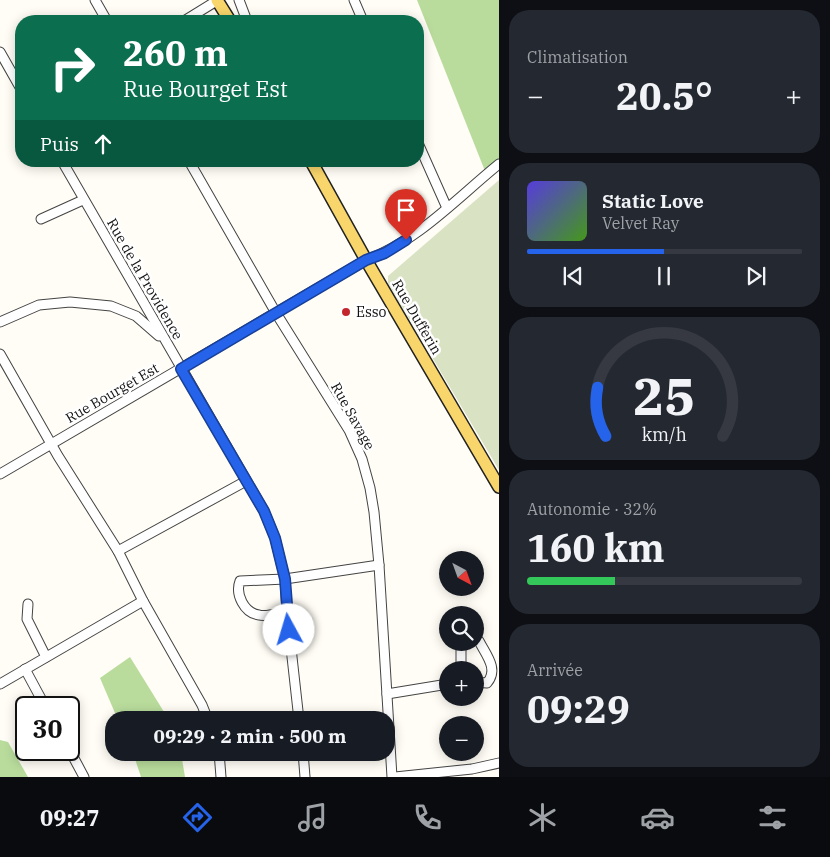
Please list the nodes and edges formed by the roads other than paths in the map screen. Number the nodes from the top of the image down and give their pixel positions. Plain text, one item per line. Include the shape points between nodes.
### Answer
1 (95, 0) edge
2 (218, 0) edge
3 (239, 0) edge
4 (354, 0) edge
5 (104, 15) edge
6 (194, 15) edge
7 (227, 15) edge
8 (245, 15) edge
9 (360, 15) edge
10 (0, 52) edge
11 (15, 78) edge
12 (424, 157) edge
13 (499, 164) edge
14 (65, 167) edge
15 (192, 167) edge
16 (314, 167) edge
17 (83, 200) junction
18 (446, 208) junction
19 (41, 219) dead end
20 (366, 260) junction
21 (276, 313) junction
22 (0, 322) edge
23 (164, 340) junction
24 (0, 354) edge
25 (181, 369) junction
26 (51, 444) junction
27 (0, 474) edge
28 (246, 482) junction
29 (499, 487) edge
30 (118, 550) junction
31 (379, 565) junction
32 (285, 579) junction
33 (143, 601) junction
34 (28, 604) dead end
35 (287, 612) junction
36 (484, 650) edge
37 (46, 657) junction
38 (25, 669) junction
39 (484, 683) edge
40 (0, 684) edge
41 (439, 685) edge
42 (387, 694) junction
43 (40, 696) edge
44 (204, 711) edge
45 (298, 711) edge
46 (75, 761) edge
47 (220, 761) edge
48 (304, 761) edge
49 (499, 763) edge
50 (84, 777) edge
51 (221, 777) edge
52 (305, 777) edge
53 (392, 777) edge
54 (396, 777) edge

1 - 5 street
2 - 6 street
2 - 7 main road
3 - 8 street
4 - 9 street
10 - 11 street
12 - 18 street
13 - 18 street, Rue Bourget Est
14 - 17 street, Rue de la Providence
15 - 21 street, Rue Savage
16 - 20 main road, Rue Dufferin
17 - 19 street
17 - 23 street, Rue de la Providence
18 - 20 street, Rue Bourget Est via 406,240
20 - 21 street, Rue Bourget Est
20 - 29 main road, Rue Dufferin
21 - 25 street, Rue Bourget Est
21 - 31 street, Rue Savage via 349,430 362,459 374,512
22 - 23 street via 39,305 70,302 111,306 136,316
23 - 25 street, Rue de la Providence
24 - 26 street
25 - 26 street, Rue Bourget Est
25 - 28 street, Rue de la Providence
26 - 27 street, Rue Bourget Est
26 - 30 street
28 - 30 street
28 - 32 street, Rue de la Providence via 264,511 275,538
30 - 33 street
31 - 32 street
31 - 42 street, Rue Savage
32 - 35 street, Rue de la Providence
32 - 35 street via 244,580 240,581 237,590 253,614 262,616
33 - 37 street
33 - 44 street
34 - 37 street via 27,619
35 - 45 street, Rue de la Providence
36 - 39 street via 493,667 492,678
37 - 38 street
38 - 40 street
38 - 43 street
41 - 42 street
42 - 53 street, Rue Savage
46 - 50 street
47 - 51 street
48 - 52 street
49 - 54 street

